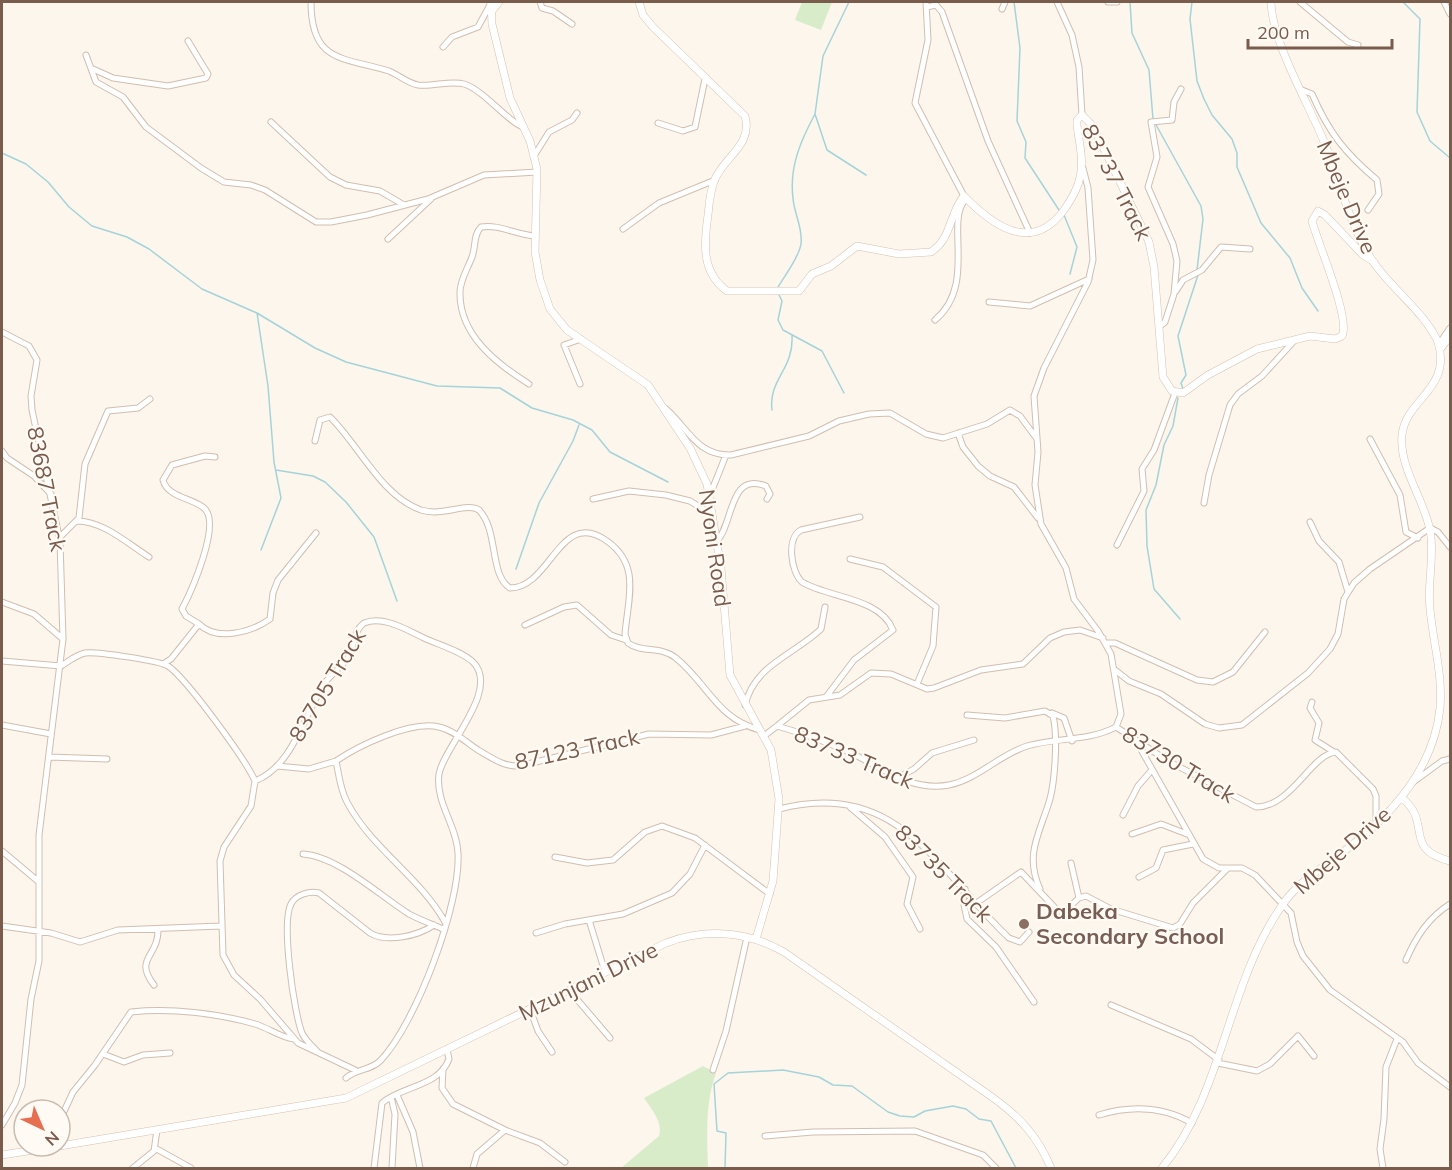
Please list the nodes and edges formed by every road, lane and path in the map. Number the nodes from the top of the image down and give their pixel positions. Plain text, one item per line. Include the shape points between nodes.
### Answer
1 (311, 2) edge
2 (494, 2) edge
3 (540, 2) edge
4 (639, 2) edge
5 (1005, 2) edge
6 (1057, 2) edge
7 (1108, 2) edge
8 (1117, 2) edge
9 (1271, 2) edge
10 (1300, 2) edge
11 (1444, 2) edge
12 (927, 4) edge
13 (1002, 9) dead end
14 (1450, 14) edge
15 (572, 24) dead end
16 (188, 41) dead end
17 (1358, 45) dead end
18 (443, 47) dead end
19 (86, 55) dead end
20 (93, 69) junction
21 (705, 79) junction
22 (1181, 89) dead end
23 (1302, 90) junction
24 (578, 113) dead end
25 (1082, 115) junction
26 (272, 122) dead end
27 (658, 123) dead end
28 (524, 127) junction
29 (534, 156) junction
30 (537, 172) junction
31 (1083, 178) junction
32 (715, 180) junction
33 (965, 197) junction
34 (432, 198) junction
35 (404, 205) junction
36 (1368, 210) dead end
37 (622, 229) dead end
38 (1030, 233) junction
39 (535, 236) junction
40 (388, 239) dead end
41 (1250, 249) dead end
42 (1374, 262) junction
43 (1089, 279) junction
44 (1174, 294) junction
45 (989, 303) dead end
46 (935, 320) dead end
47 (1159, 327) junction
48 (1450, 328) edge
49 (2, 332) edge
50 (1450, 336) edge
51 (581, 339) junction
52 (1295, 339) junction
53 (1440, 346) junction
54 (529, 384) dead end
55 (580, 384) dead end
56 (1175, 393) junction
57 (150, 399) dead end
58 (665, 408) junction
59 (958, 433) junction
60 (1038, 440) junction
61 (1370, 440) dead end
62 (315, 441) dead end
63 (2, 451) edge
64 (726, 455) junction
65 (215, 457) dead end
66 (51, 494) junction
67 (709, 497) junction
68 (593, 499) dead end
69 (767, 499) dead end
70 (1203, 504) dead end
71 (711, 514) junction
72 (860, 517) dead end
73 (77, 521) junction
74 (1040, 521) junction
75 (1310, 522) dead end
76 (1430, 528) junction
77 (316, 533) dead end
78 (60, 537) junction
79 (1418, 538) junction
80 (716, 543) junction
81 (1116, 545) dead end
82 (1450, 547) edge
83 (149, 557) dead end
84 (850, 559) dead end
85 (1348, 592) junction
86 (2, 602) edge
87 (825, 607) dead end
88 (199, 624) junction
89 (525, 625) dead end
90 (1264, 632) dead end
91 (63, 639) junction
92 (626, 640) junction
93 (1105, 640) junction
94 (2, 661) edge
95 (163, 664) junction
96 (61, 666) junction
97 (1115, 670) junction
98 (917, 684) junction
99 (826, 697) junction
100 (1312, 702) dead end
101 (745, 707) junction
102 (1050, 712) junction
103 (967, 715) dead end
104 (2, 725) edge
105 (745, 726) junction
106 (777, 726) junction
107 (1116, 727) junction
108 (762, 733) junction
109 (51, 734) junction
110 (458, 737) junction
111 (1135, 739) junction
112 (974, 740) dead end
113 (1054, 741) junction
114 (1072, 741) junction
115 (1334, 752) junction
116 (48, 757) junction
117 (107, 759) dead end
118 (1450, 759) edge
119 (336, 761) junction
120 (277, 766) junction
121 (1151, 771) junction
122 (897, 778) junction
123 (255, 781) junction
124 (1411, 783) junction
125 (1402, 798) junction
126 (847, 806) junction
127 (779, 808) junction
128 (1123, 815) dead end
129 (1376, 824) junction
130 (1132, 834) dead end
131 (1187, 834) junction
132 (1193, 844) junction
133 (705, 845) junction
134 (2, 851) edge
135 (303, 854) dead end
136 (555, 857) dead end
137 (1450, 861) edge
138 (1071, 863) dead end
139 (1227, 869) junction
140 (1139, 877) dead end
141 (39, 882) junction
142 (965, 889) junction
143 (770, 894) junction
144 (1043, 896) junction
145 (1079, 898) junction
146 (975, 904) junction
147 (1282, 904) junction
148 (1450, 904) edge
149 (590, 920) junction
150 (434, 925) junction
151 (2, 926) edge
152 (221, 926) junction
153 (444, 926) junction
154 (920, 929) dead end
155 (158, 930) junction
156 (1029, 932) dead end
157 (40, 933) junction
158 (536, 933) dead end
159 (747, 937) junction
160 (756, 939) junction
161 (1406, 960) dead end
162 (605, 972) junction
163 (154, 985) dead end
164 (569, 990) junction
165 (1034, 1002) dead end
166 (1111, 1005) dead end
167 (530, 1010) junction
168 (610, 1038) dead end
169 (294, 1039) junction
170 (1397, 1039) junction
171 (447, 1050) junction
172 (552, 1052) dead end
173 (170, 1053) dead end
174 (319, 1053) junction
175 (103, 1054) junction
176 (1314, 1056) dead end
177 (1219, 1062) junction
178 (443, 1069) junction
179 (355, 1070) junction
180 (713, 1070) dead end
181 (346, 1078) dead end
182 (1450, 1087) edge
183 (394, 1096) junction
184 (70, 1098) edge
185 (1100, 1115) dead end
186 (1192, 1123) junction
187 (2, 1125) edge
188 (157, 1130) junction
189 (505, 1130) junction
190 (765, 1136) dead end
191 (72, 1144) edge
192 (155, 1148) junction
193 (565, 1162) dead end
194 (133, 1168) edge
195 (191, 1168) edge
196 (374, 1168) edge
197 (392, 1168) edge
198 (420, 1168) edge
199 (473, 1168) edge
200 (996, 1168) edge
201 (1052, 1168) edge
202 (1162, 1168) edge
203 (1383, 1168) edge

1 - 28 street via 316,37 332,55 414,84 467,85
2 - 18 street via 478,27 452,37
2 - 28 street, Nyoni Road via 491,12 510,98
3 - 15 street via 543,8
4 - 21 street via 648,21
5 - 13 street
6 - 25 street via 1072,35 1081,73
7 - 8 street
9 - 23 street, Mbeje Drive via 1275,31
10 - 17 street via 1348,42
11 - 14 street
12 - 33 street via 925,61 915,103
12 - 38 street via 936,5 942,12 988,141
16 - 20 street via 208,74 206,78 168,86 119,79
19 - 20 street
20 - 35 street via 96,82 128,101 146,127 219,180 260,188 321,223
21 - 27 street via 696,127 683,131
21 - 32 street via 739,108 746,121 744,141
22 - 44 street via 1174,102 1172,120 1151,122 1157,157 1148,183 1176,256
23 - 36 street via 1312,94 1328,127 1356,164 1377,180 1379,194
23 - 42 street, Mbeje Drive via 1355,226
24 - 29 street via 550,130
25 - 31 street, 83737 Track via 1077,125
25 - 47 street, 83737 Track via 1093,126 1149,242
26 - 35 street via 335,180 380,191
28 - 29 street, Nyoni Road
29 - 30 street, Nyoni Road
30 - 34 street via 484,175
30 - 39 street, Nyoni Road
31 - 38 street, 83737 Track via 1046,230
31 - 43 street, 83730 Track via 1093,245
32 - 33 street via 705,254 717,282 735,292 799,291 812,274 831,266 857,246 899,254 931,252 945,238 955,210
32 - 37 street via 659,203
33 - 38 street via 1001,226
33 - 46 street via 958,282
34 - 35 street
34 - 40 street
39 - 51 street, Nyoni Road via 537,266 550,309 558,323
39 - 54 street via 496,226 479,228 460,292 466,319 479,344
41 - 44 street via 1221,247 1202,270 1182,281
42 - 52 street via 1322,212 1315,213 1313,227 1332,278 1345,330 1335,339
42 - 53 street, Mbeje Drive via 1427,324
43 - 45 street via 1030,306
43 - 60 street, 83730 Track via 1034,396
44 - 47 street
47 - 56 street, 83737 Track via 1164,381
48 - 53 street
49 - 66 street, 83687 Track via 29,346 36,356 31,402
50 - 53 street
51 - 55 street via 564,345
51 - 58 street, Nyoni Road via 642,380
52 - 56 street via 1257,349 1215,370 1184,393
52 - 70 street via 1230,405
53 - 76 street, Mbeje Drive via 1442,371 1438,385 1402,432 1404,452
56 - 81 street via 1154,450 1142,469 1144,491
57 - 73 street via 138,408 108,411 85,464
58 - 64 street via 699,446
58 - 67 street, Nyoni Road via 701,466
59 - 60 street via 1010,410 1020,416
59 - 64 street via 938,438 890,413 856,416 809,436
59 - 74 street via 978,466 1016,489
60 - 74 street, 83730 Track via 1035,485
61 - 79 street via 1400,495 1406,532
62 - 92 street via 320,420 330,417 362,458 412,506 435,513 468,506 479,510 491,529 502,579 510,588 532,579 579,532 588,531 602,538 620,551 630,570
63 - 66 street
64 - 67 street
65 - 88 street via 172,465 163,480 171,492 204,508 210,516 198,572 182,609
66 - 78 street, 83687 Track
67 - 71 street, Nyoni Road
68 - 71 street via 629,491 666,495 690,501
69 - 80 street via 766,486 743,487
71 - 80 street, Nyoni Road
72 - 99 street via 801,530 793,541 794,569 802,582 859,602 885,618 894,630 854,660
73 - 78 street
73 - 83 street via 105,529
74 - 93 street, 83730 Track via 1066,568 1077,604
75 - 85 street via 1319,541 1338,562
76 - 79 street
76 - 82 street
76 - 124 street, Mbeje Drive via 1430,609 1441,699 1435,737
77 - 88 street via 278,580 270,619 239,633 210,630
78 - 91 street, 83687 Track
79 - 85 street via 1370,569
80 - 101 street, Nyoni Road via 728,666
84 - 98 street via 883,567 936,607 933,645
85 - 97 street via 1338,634 1329,649 1308,673 1242,725 1219,728 1204,724 1167,698 1129,681
86 - 91 street via 34,614
87 - 101 street via 821,629 761,674
88 - 95 street
89 - 92 street via 577,605 611,635
90 - 93 street via 1233,672 1213,682 1197,680
91 - 96 street, 83687 Track
92 - 105 street via 632,646 658,650 678,659 723,711
93 - 97 street, 83730 Track
93 - 98 street via 1070,630 1050,638 1023,664 981,670 934,688
94 - 96 street
95 - 96 street via 90,652
95 - 123 street via 206,710
96 - 109 street, 83687 Track
97 - 107 street, 83730 Track via 1121,714
98 - 99 street via 891,674 871,673 840,695
99 - 106 street via 808,700
100 - 115 street via 1310,708 1319,725 1315,740
101 - 108 street, Nyoni Road
102 - 103 street via 1005,718
102 - 113 street via 1054,719
102 - 114 street via 1064,718
104 - 109 street
105 - 108 street
105 - 110 street, 87123 Track via 711,735 650,734 515,766 502,763
106 - 108 street, 83733 Track
106 - 122 street, 83733 Track via 849,752
107 - 111 street, 83730 Track
107 - 114 street, 83733 Track
108 - 127 street, Nyoni Road via 773,759
109 - 116 street, 83687 Track
110 - 119 street, 87123 Track via 439,727 425,726 362,745
110 - 120 street, 83705 Track via 478,700 478,672 474,664 408,630 372,620 357,630 350,654 326,681
110 - 153 street, 83705 Track via 444,759 438,782 459,855 456,884
111 - 115 street, 83730 Track via 1176,766 1256,807 1284,797
111 - 121 street
112 - 122 street via 936,751
113 - 114 street, 83733 Track
113 - 122 street, 83733 Track via 1023,748 949,785 922,786
113 - 144 street via 1050,797 1032,863
115 - 129 street via 1345,758 1373,789
116 - 117 street
116 - 141 street, 83687 Track via 39,835
118 - 124 street
119 - 120 street, 87123 Track via 309,769
119 - 153 street via 343,794 353,812 415,883
120 - 123 street, 83705 Track
121 - 128 street
121 - 131 street
123 - 152 street via 251,806 219,861
124 - 125 street, Mbeje Drive
125 - 129 street, Mbeje Drive
125 - 137 street via 1415,813 1426,851
126 - 127 street, 83735 Track via 806,803
126 - 142 street, 83735 Track via 875,813 901,826
126 - 154 street via 885,837 913,878 907,904
127 - 143 street, Nyoni Road
129 - 147 street, Mbeje Drive
130 - 131 street via 1161,824
131 - 132 street
132 - 139 street via 1208,863
132 - 140 street via 1163,850 1156,868
133 - 136 street via 684,832 657,826 613,860 588,863
133 - 143 street
133 - 149 street via 690,874 672,893 623,914
134 - 141 street
135 - 150 street via 336,864 408,913
138 - 145 street
139 - 145 street via 1173,928 1111,909 1091,898
139 - 147 street via 1251,871
141 - 157 street, 83687 Track
142 - 146 street, 83735 Track
142 - 165 street via 967,919 996,947
143 - 160 street, Nyoni Road
144 - 145 street via 1061,912
144 - 146 street via 1019,872
146 - 156 street, 83735 Track via 1013,941 1020,942
147 - 170 street via 1291,912 1304,956 1322,981 1337,997
147 - 177 street, Mbeje Drive via 1238,997
148 - 161 street via 1418,935
149 - 158 street
149 - 162 street
150 - 153 street
150 - 174 street via 409,935 379,937 320,893 303,895 291,903 287,947 298,1013 303,1034
151 - 157 street
152 - 155 street
152 - 169 street via 222,951 228,968
153 - 179 street, 83705 Track via 407,1020 380,1061
155 - 157 street via 118,930 80,942
155 - 163 street via 157,942 144,967
157 - 187 street, 83687 Track via 23,1078
159 - 160 street, Mzunjani Drive
159 - 162 street, Mzunjani Drive via 722,933 685,937
159 - 180 street
160 - 201 street, Mzunjani Drive via 784,952 1007,1107 1032,1132
162 - 164 street, Mzunjani Drive
164 - 167 street, Mzunjani Drive
164 - 168 street
166 - 177 street via 1195,1041
167 - 171 street, Mzunjani Drive
167 - 172 street
169 - 174 street
169 - 175 street via 257,1024 228,1018 135,1011 124,1018
170 - 182 street via 1422,1067
170 - 203 street via 1386,1067 1380,1149
171 - 178 street via 449,1059
171 - 188 street, Mzunjani Drive via 337,1100
173 - 175 street via 143,1055 124,1062
174 - 179 street
175 - 184 street
176 - 177 street via 1298,1036 1270,1064 1257,1071
177 - 186 street, Mbeje Drive
178 - 183 street via 418,1087
178 - 189 street via 441,1084 449,1101
179 - 181 street, 83705 Track
183 - 196 street via 381,1107
183 - 197 street
183 - 198 street via 413,1132
185 - 186 street via 1129,1107 1144,1108 1168,1112
186 - 202 street, Mbeje Drive
188 - 191 street, Mzunjani Drive
188 - 192 street
189 - 193 street via 540,1143
189 - 199 street via 477,1154
190 - 200 street via 915,1131 983,1155
192 - 194 street
192 - 195 street

